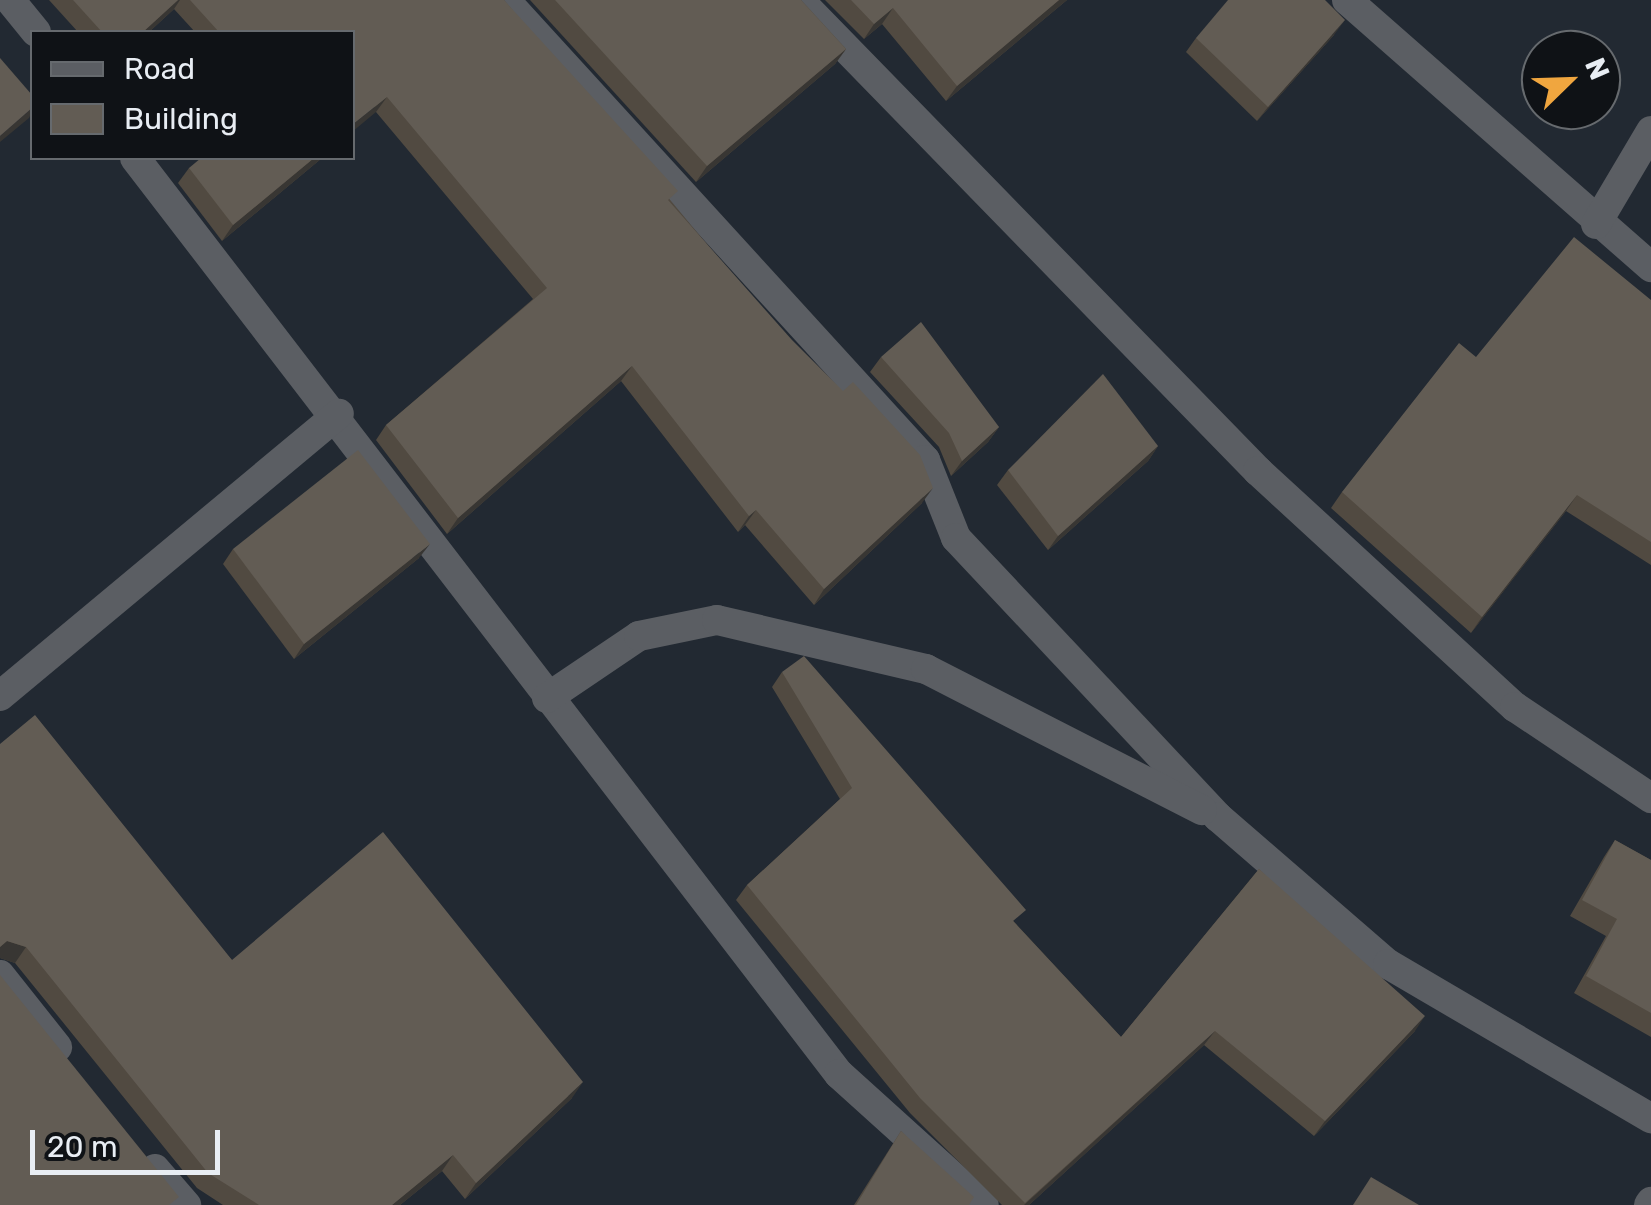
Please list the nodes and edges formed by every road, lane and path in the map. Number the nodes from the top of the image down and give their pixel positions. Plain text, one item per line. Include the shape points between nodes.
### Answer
1 (10, 0) edge
2 (505, 0) edge
3 (799, 0) edge
4 (1348, 0) edge
5 (34, 30) edge
6 (1651, 131) edge
7 (137, 160) edge
8 (1596, 224) junction
9 (1651, 267) edge
10 (339, 414) junction
11 (0, 696) edge
12 (547, 698) junction
13 (1651, 798) edge
14 (1218, 817) junction
15 (0, 975) edge
16 (83, 1078) edge
17 (1651, 1118) edge
18 (130, 1138) edge
19 (186, 1205) edge
20 (984, 1205) edge

1 - 5 street
2 - 14 street via 925,460 956,538
3 - 13 street via 1258,472 1515,707
4 - 8 street
6 - 8 street
7 - 10 street
8 - 9 street
10 - 11 street
10 - 12 street
12 - 14 street via 639,636 716,620 926,669 1035,732
12 - 20 street via 839,1074
14 - 17 street via 1388,964
15 - 16 street
18 - 19 street

